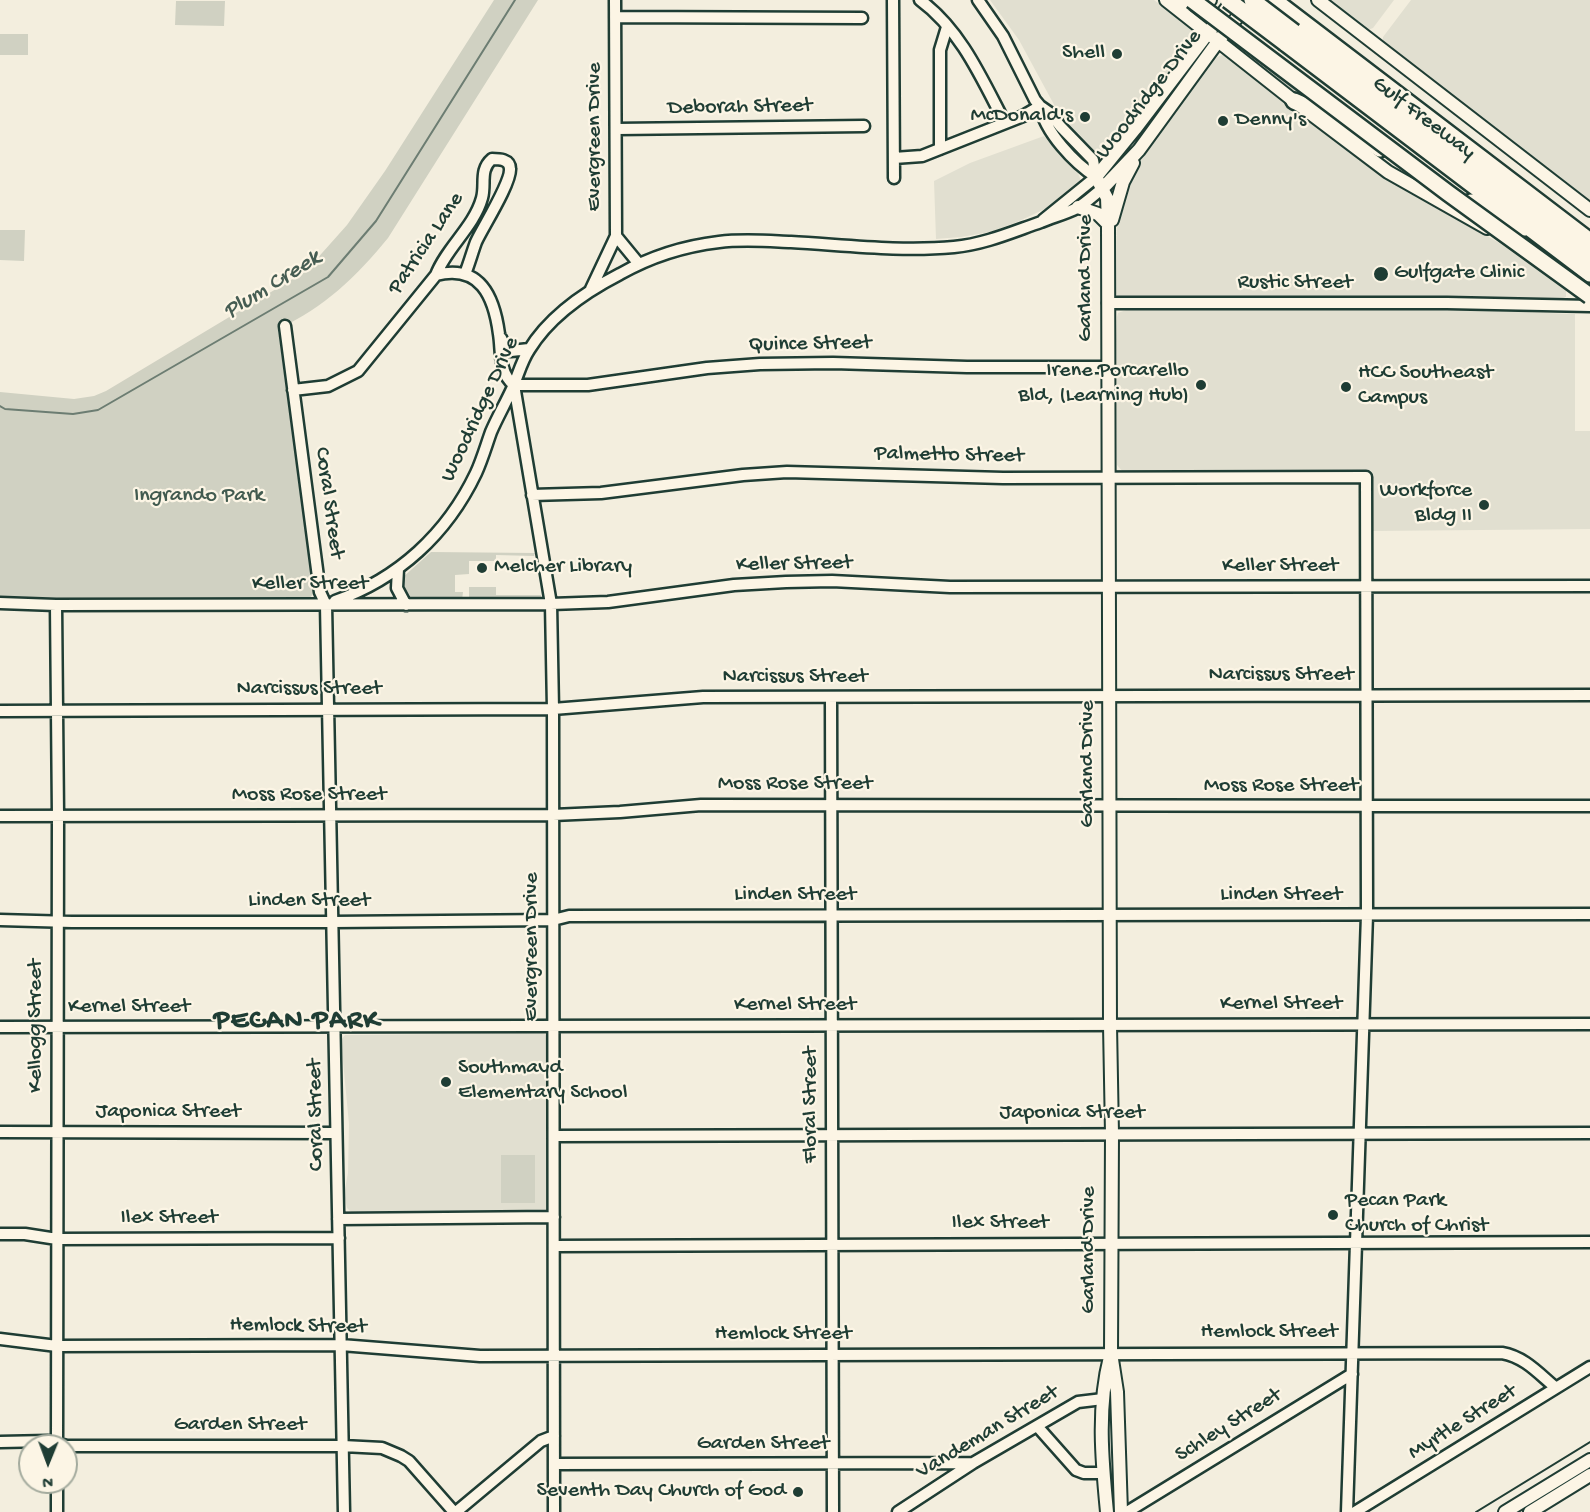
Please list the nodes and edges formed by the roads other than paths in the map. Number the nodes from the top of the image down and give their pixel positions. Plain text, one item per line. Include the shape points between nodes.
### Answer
1 (615, 0) edge
2 (893, 0) edge
3 (920, 0) edge
4 (978, 0) edge
5 (1166, 0) edge
6 (1179, 0) edge
7 (1192, 0) edge
8 (1210, 0) edge
9 (1228, 0) edge
10 (1233, 0) edge
11 (1252, 0) edge
12 (1273, 0) edge
13 (1306, 0) edge
14 (1318, 0) edge
15 (615, 17) junction
16 (862, 18) dead end
17 (947, 27) junction
18 (1208, 32) junction
19 (1293, 32) junction
20 (1366, 37) junction
21 (1219, 40) junction
22 (1265, 77) junction
23 (1294, 101) junction
24 (1040, 106) junction
25 (1005, 123) junction
26 (864, 126) dead end
27 (616, 129) junction
28 (940, 149) junction
29 (1139, 150) junction
30 (894, 158) junction
31 (894, 178) dead end
32 (1100, 182) junction
33 (1078, 207) junction
34 (1590, 210) edge
35 (1041, 222) junction
36 (1108, 228) junction
37 (1535, 232) junction
38 (616, 236) junction
39 (1590, 241) edge
40 (1590, 258) edge
41 (639, 264) junction
42 (465, 274) junction
43 (1590, 274) edge
44 (436, 275) junction
45 (591, 289) junction
46 (1590, 296) edge
47 (1108, 303) junction
48 (1590, 304) edge
49 (285, 326) dead end
50 (499, 335) junction
51 (529, 349) junction
52 (1108, 368) junction
53 (514, 386) junction
54 (293, 390) junction
55 (1110, 477) junction
56 (532, 495) junction
57 (398, 568) junction
58 (1366, 586) junction
59 (1590, 586) edge
60 (1109, 587) junction
61 (0, 603) edge
62 (326, 604) junction
63 (405, 604) junction
64 (551, 604) junction
65 (56, 605) junction
66 (1590, 695) edge
67 (1109, 696) junction
68 (1366, 696) junction
69 (831, 698) junction
70 (329, 709) junction
71 (553, 709) junction
72 (0, 711) edge
73 (57, 711) junction
74 (830, 805) junction
75 (1110, 806) junction
76 (1367, 806) junction
77 (1590, 806) edge
78 (553, 815) junction
79 (0, 816) edge
80 (58, 816) junction
81 (330, 816) junction
82 (1590, 914) edge
83 (831, 915) junction
84 (1110, 915) junction
85 (1367, 915) junction
86 (0, 920) edge
87 (553, 920) junction
88 (57, 921) junction
89 (333, 921) junction
90 (1590, 1024) edge
91 (831, 1025) junction
92 (1110, 1025) junction
93 (1365, 1025) junction
94 (553, 1026) junction
95 (0, 1027) edge
96 (335, 1027) junction
97 (57, 1028) junction
98 (0, 1132) edge
99 (336, 1132) junction
100 (1358, 1132) junction
101 (1590, 1132) edge
102 (56, 1133) junction
103 (1112, 1134) junction
104 (832, 1135) junction
105 (554, 1136) junction
106 (554, 1217) junction
107 (338, 1219) junction
108 (0, 1234) edge
109 (339, 1238) junction
110 (57, 1239) junction
111 (1356, 1242) junction
112 (1590, 1242) edge
113 (1111, 1243) junction
114 (831, 1245) junction
115 (555, 1246) junction
116 (0, 1339) edge
117 (341, 1345) junction
118 (57, 1346) junction
119 (1111, 1353) junction
120 (1353, 1353) junction
121 (832, 1354) junction
122 (555, 1355) junction
123 (1590, 1366) edge
124 (1352, 1374) junction
125 (1556, 1388) junction
126 (1102, 1399) junction
127 (1037, 1426) junction
128 (57, 1434) edge
129 (554, 1436) junction
130 (0, 1442) edge
131 (18, 1442) edge
132 (78, 1446) edge
133 (343, 1446) junction
134 (1590, 1460) edge
135 (554, 1464) junction
136 (833, 1464) junction
137 (973, 1464) junction
138 (1103, 1473) junction
139 (1590, 1475) edge
140 (57, 1494) edge
141 (1520, 1508) edge
142 (57, 1512) edge
143 (344, 1512) edge
144 (455, 1512) edge
145 (554, 1512) edge
146 (832, 1512) edge
147 (898, 1512) edge
148 (1107, 1512) edge
149 (1120, 1512) edge
150 (1127, 1512) edge
151 (1347, 1512) edge
152 (1356, 1512) edge
153 (1505, 1512) edge
154 (1530, 1512) edge

1 - 15 street, Evergreen Drive
2 - 30 street
3 - 17 street
4 - 24 street via 1004,36
5 - 18 main road
6 - 8 main road via 1200,6
7 - 46 highway, bridge
9 - 19 highway, Gulf Freeway, bridge
10 - 18 main road, Woodridge Drive
11 - 19 highway, Gulf Freeway, bridge
11 - 21 main road, Woodridge Drive
12 - 19 highway, Gulf Freeway
12 - 22 main road via 1244,40 1246,53
13 - 20 main road via 1357,36
14 - 20 main road
15 - 16 street
15 - 27 street, Evergreen Drive
17 - 25 street via 962,44
17 - 28 street via 940,50
18 - 21 main road
18 - 32 main road, Woodridge Drive
19 - 37 highway, Gulf Freeway
19 - 39 highway, Gulf Freeway
19 - 40 highway, Gulf Freeway
20 - 34 main road
21 - 22 main road
21 - 29 main road, Woodridge Drive
22 - 23 main road
23 - 37 highway via 1505,222
23 - 48 main road via 1388,172 1484,226
24 - 25 street
24 - 32 street via 1093,160
25 - 28 street
26 - 27 street, Deborah Street
27 - 38 street, Evergreen Drive
28 - 30 street via 922,156
29 - 32 main road, Woodridge Drive
29 - 36 main road via 1123,182
30 - 31 street
32 - 33 street, Woodridge Drive
32 - 35 street, Woodridge Drive via 1052,210
32 - 36 main road, Garland Drive via 1107,198
33 - 35 street, Woodridge Drive
33 - 36 main road via 1098,214
35 - 41 street, Woodridge Drive via 1001,238 956,247 912,249 747,240 687,248
36 - 47 main road, Garland Drive
37 - 43 highway, Gulf Freeway
38 - 41 street, Evergreen Drive
38 - 45 street
41 - 45 street, Woodridge Drive
42 - 44 street
42 - 44 street, Patricia Lane via 507,182 510,170 501,159 485,164 482,197
42 - 50 street via 480,282 491,298
44 - 54 street, Patricia Lane via 358,371 328,387
45 - 51 street, Woodridge Drive via 572,303
47 - 48 street, Rustic Street
47 - 52 main road, Garland Drive
49 - 54 street, Coral Street
50 - 51 street via 507,350
50 - 53 street via 499,355 507,380
51 - 53 street, Woodridge Drive
52 - 53 street, Quince Street via 760,364 588,385
52 - 55 main road, Garland Drive
53 - 56 street, Evergreen Drive
53 - 57 street, Woodridge Drive via 460,502 418,554
54 - 62 street, Coral Street via 320,592
55 - 56 street, Palmetto Street via 787,472 601,493
55 - 58 street, Palmetto Street via 1366,477
55 - 60 main road, Garland Drive
56 - 64 street, Evergreen Drive
57 - 62 street, Woodridge Drive via 358,593
57 - 63 street via 398,588
58 - 59 street, Keller Street
58 - 60 street, Keller Street
58 - 68 street
60 - 64 street, Keller Street via 786,582 608,602
60 - 67 main road, Garland Drive
61 - 65 street, Keller Street
62 - 63 street, Keller Street
62 - 65 street, Keller Street
62 - 70 street, Coral Street
63 - 64 street, Keller Street
64 - 71 street, Evergreen Drive
65 - 73 street, Kellogg Street
66 - 68 street, Narcissus Street
67 - 68 street, Narcissus Street
67 - 69 street, Narcissus Street
67 - 75 main road, Garland Drive
68 - 76 street
69 - 71 street, Narcissus Street via 704,697
69 - 74 street, Floral Street
70 - 71 street, Narcissus Street
70 - 73 street, Narcissus Street
70 - 81 street, Coral Street
71 - 78 street, Evergreen Drive
72 - 73 street, Narcissus Street
73 - 80 street, Kellogg Street
74 - 75 street, Moss Rose Street
74 - 78 street, Moss Rose Street via 701,805
74 - 83 street, Floral Street
75 - 76 street, Moss Rose Street
75 - 84 main road, Garland Drive
76 - 77 street, Moss Rose Street
76 - 85 street
78 - 81 street, Moss Rose Street
78 - 87 street, Evergreen Drive
79 - 80 street, Moss Rose Street
80 - 81 street, Moss Rose Street
80 - 88 street, Kellogg Street
81 - 89 street, Coral Street
82 - 85 street, Linden Street
83 - 84 street, Linden Street
83 - 87 street, Linden Street via 569,916
83 - 91 street, Floral Street
84 - 85 street, Linden Street
84 - 92 main road, Garland Drive
85 - 93 street
86 - 88 street, Linden Street
87 - 89 street, Linden Street
87 - 94 street, Evergreen Drive
88 - 89 street, Linden Street
88 - 97 street, Kellogg Street
89 - 96 street, Coral Street
90 - 93 street, Kernel Street
91 - 92 street, Kernel Street
91 - 94 street, Kernel Street
91 - 104 street, Floral Street
92 - 93 street, Kernel Street
92 - 103 main road, Garland Drive
93 - 100 street
94 - 96 street, Kernel Street
94 - 105 street, Evergreen Drive
95 - 97 street, Kernel Street
96 - 97 street, Kernel Street
96 - 99 street, Coral Street
97 - 102 street, Kellogg Street
98 - 102 street, Japonica Street
99 - 102 street, Japonica Street
99 - 107 street, Coral Street
100 - 101 street, Japonica Street
100 - 103 street, Japonica Street
100 - 111 street
102 - 110 street, Kellogg Street
103 - 104 street, Japonica Street
103 - 113 main road, Garland Drive
104 - 105 street, Japonica Street
104 - 114 street, Floral Street
105 - 106 street, Evergreen Drive
106 - 107 street
106 - 115 street, Evergreen Drive
107 - 109 street, Coral Street
108 - 110 street, Ilex Street
109 - 110 street, Ilex Street
109 - 117 street, Coral Street
110 - 118 street, Kellogg Street
111 - 112 street, Ilex Street
111 - 113 street, Ilex Street
111 - 120 street
113 - 114 street, Ilex Street
113 - 119 main road, Garland Drive
114 - 115 street, Ilex Street
114 - 121 street, Floral Street
115 - 122 street, Evergreen Drive
116 - 118 street, Hemlock Street
117 - 118 street, Hemlock Street
117 - 122 street, Hemlock Street via 480,1356
117 - 133 street, Coral Street
118 - 128 street, Kellogg Street
119 - 120 street, Hemlock Street
119 - 121 street, Hemlock Street
119 - 126 main road, Garland Drive
119 - 149 main road, Garland Drive via 1117,1392
120 - 124 street
120 - 125 street, Hemlock Street via 1513,1354
121 - 122 street, Hemlock Street
121 - 136 street, Floral Street
122 - 129 street, Evergreen Drive
123 - 125 street, Myrtle Street
124 - 150 street, Schley Street
124 - 151 street
125 - 152 street, Myrtle Street
126 - 127 street, Vandeman Street via 1078,1401
126 - 138 main road, Garland Drive
127 - 137 street, Vandeman Street
127 - 138 street via 1076,1470
129 - 135 street, Evergreen Drive
129 - 144 street via 540,1441
130 - 131 street, Garden Street
132 - 133 street, Garden Street
133 - 143 street, Coral Street
133 - 144 street, Garden Street via 382,1448 401,1456
134 - 141 main road
135 - 136 street, Garden Street
135 - 145 street, Evergreen Drive
136 - 137 street, Garden Street
136 - 146 street, Floral Street
137 - 147 street, Vandeman Street
138 - 148 main road, Garland Drive
139 - 154 main road
140 - 142 street
141 - 153 main road

